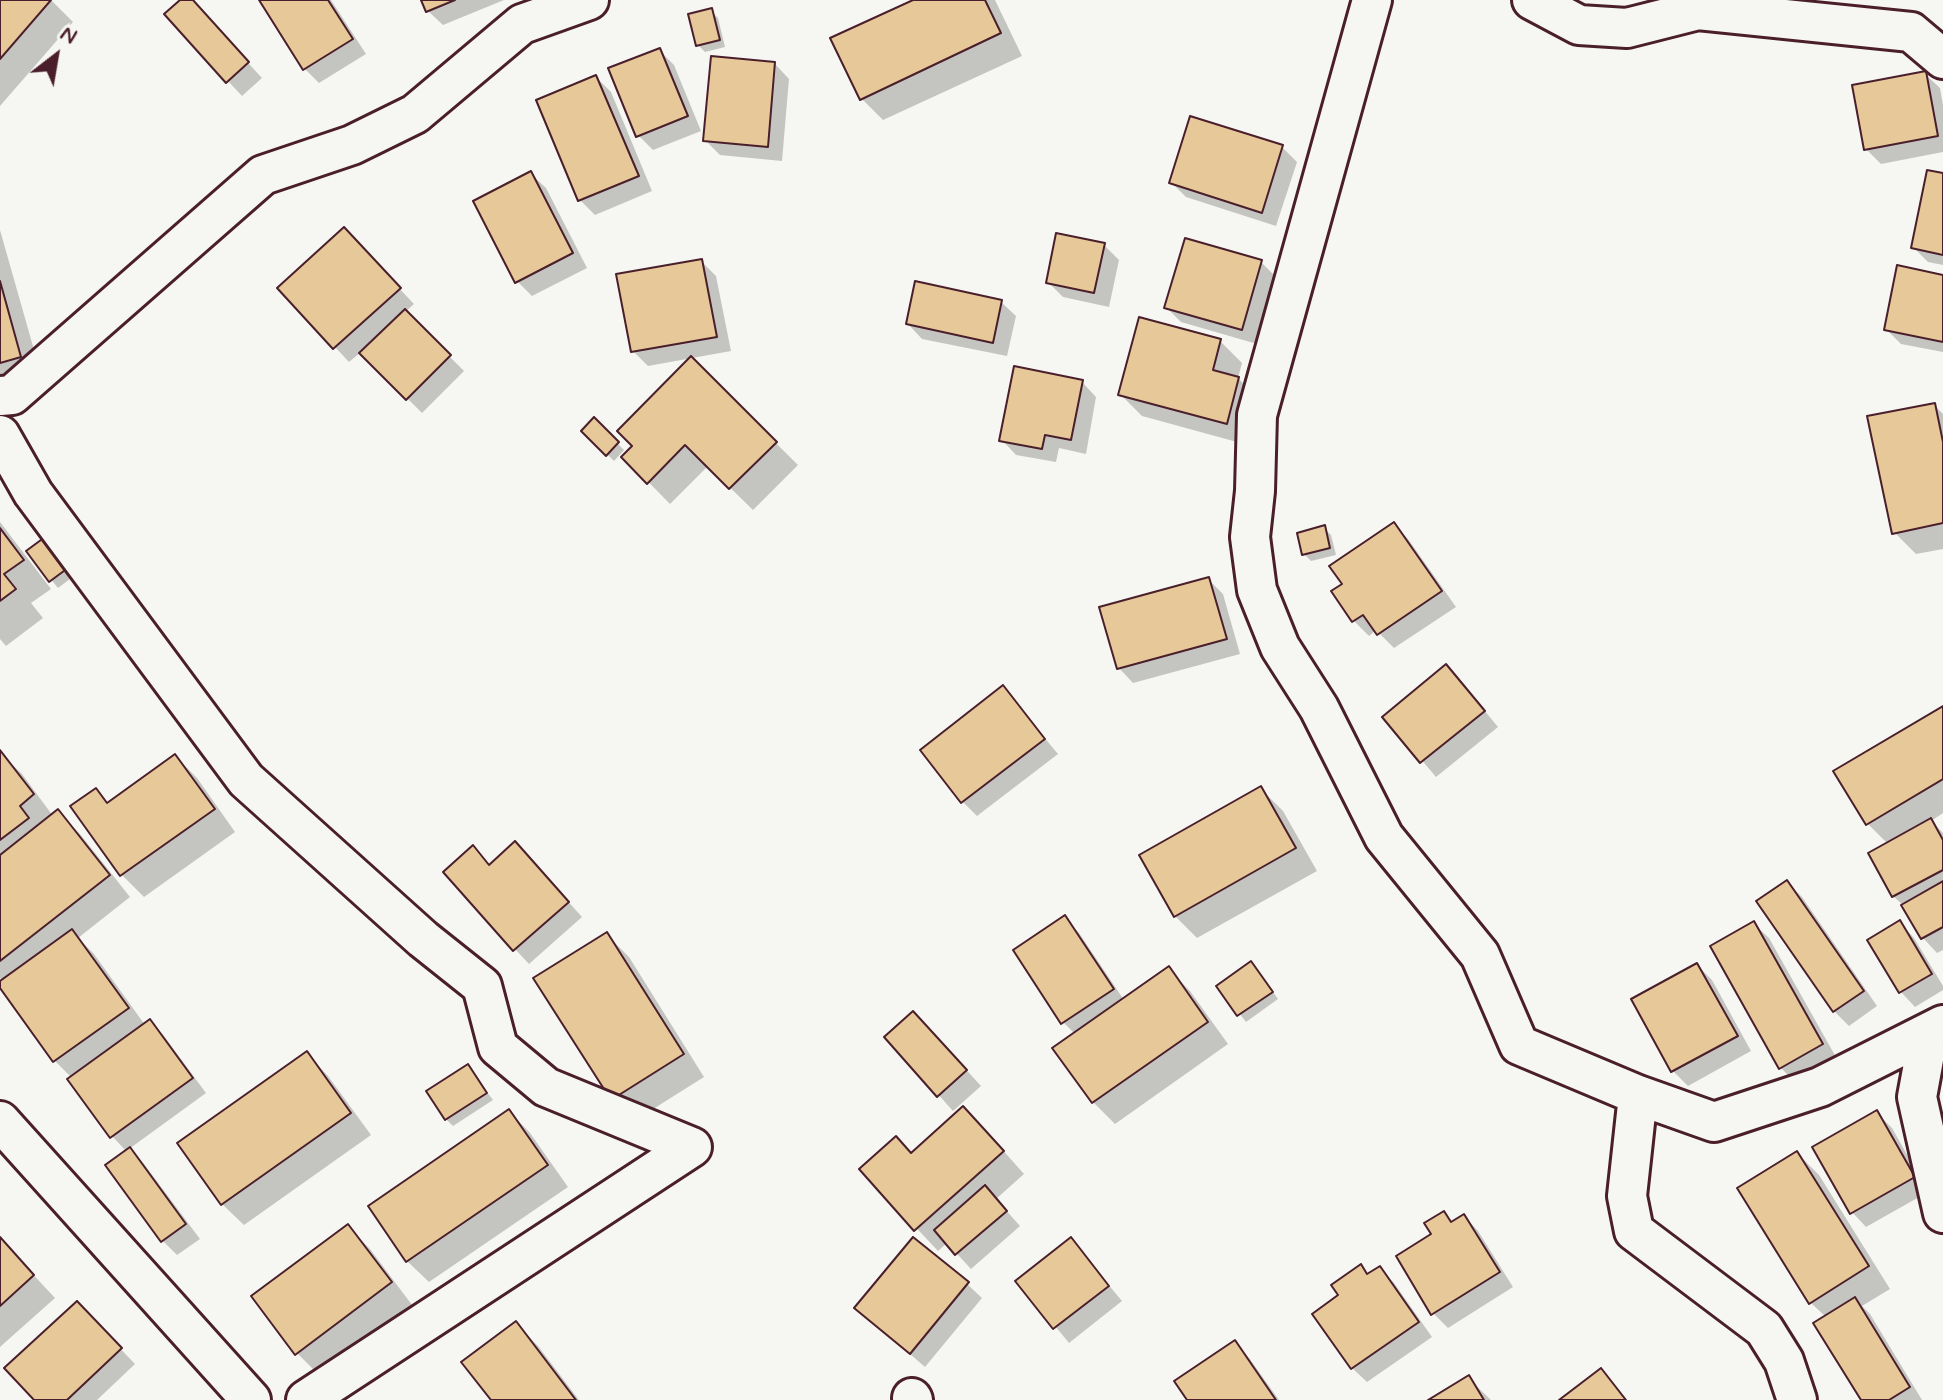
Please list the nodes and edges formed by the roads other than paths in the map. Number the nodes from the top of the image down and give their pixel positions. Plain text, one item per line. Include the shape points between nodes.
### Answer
1 (589, 0) edge
2 (1372, 0) edge
3 (1532, 0) edge
4 (1943, 59) edge
5 (0, 396) edge
6 (0, 435) edge
7 (1936, 1029) edge
8 (1638, 1095) junction
9 (0, 1121) edge
10 (1943, 1213) edge
11 (251, 1400) edge
12 (306, 1400) edge
13 (1797, 1400) edge

1 - 5 street via 522,24 415,114 352,145 263,175 12,395
2 - 8 street via 1257,415 1250,537 1257,590 1280,647 1319,708 1384,837 1480,955 1519,1045
3 - 4 street via 1579,25 1627,28 1698,10 1911,32
6 - 12 street via 33,493 246,780 482,986 498,1047 546,1087 692,1147
7 - 8 street via 1820,1087 1714,1122
7 - 10 street via 1917,1097
8 - 13 street via 1627,1196 1634,1231 1764,1329 1784,1361
9 - 11 street

